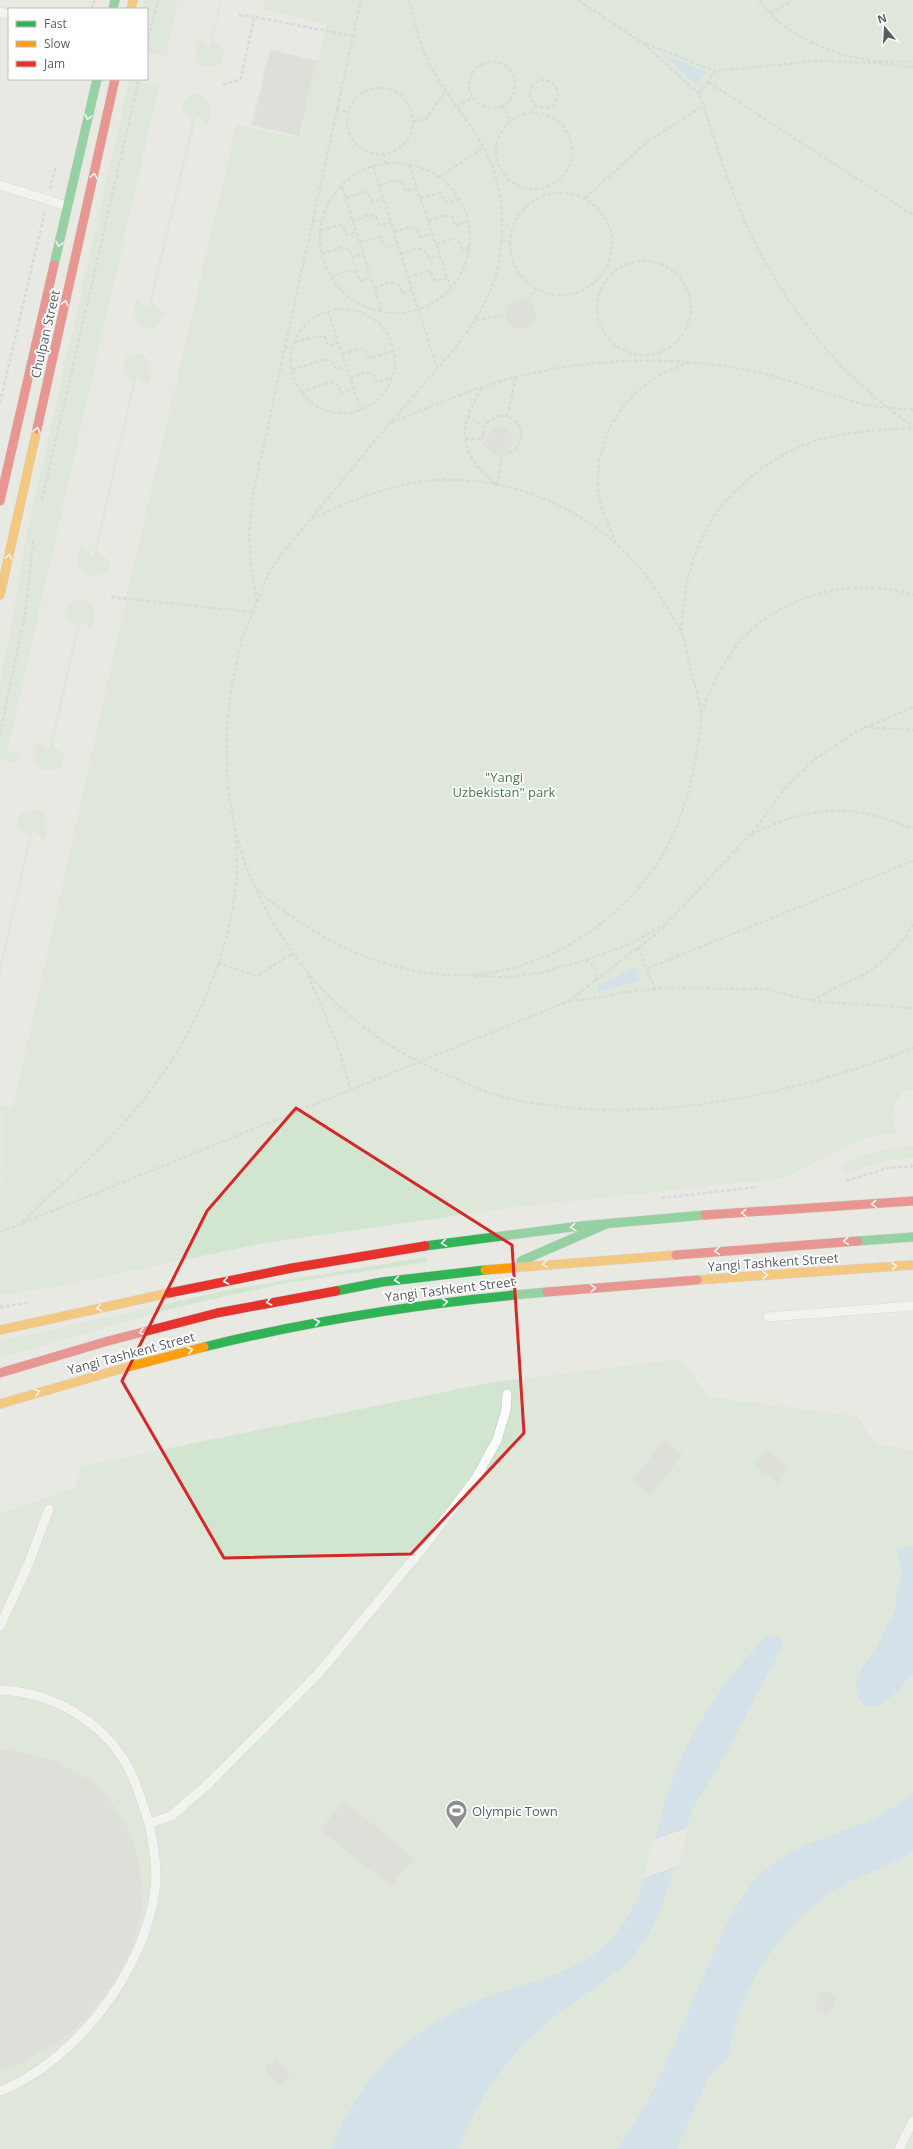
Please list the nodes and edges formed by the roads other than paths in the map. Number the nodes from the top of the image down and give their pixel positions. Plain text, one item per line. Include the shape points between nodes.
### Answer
1 (94, 80) edge
2 (115, 80) edge
3 (0, 185) edge
4 (67, 206) junction
5 (0, 501) edge
6 (0, 595) edge
7 (913, 1202) edge
8 (606, 1224) junction
9 (913, 1237) edge
10 (913, 1265) edge
11 (505, 1268) junction
12 (913, 1306) edge
13 (768, 1317) dead end
14 (48, 1319) junction
15 (0, 1324) edge
16 (0, 1330) edge
17 (0, 1373) edge
18 (507, 1394) dead end
19 (0, 1404) edge
20 (49, 1509) dead end
21 (0, 1626) edge
22 (0, 1690) edge
23 (149, 1823) junction
24 (0, 2091) edge
25 (913, 2120) edge
26 (899, 2149) edge

1 -> 4 main road, Chulpan Street
6 -> 2 main road, Chulpan Street
3 - 4 lane
4 -> 5 main road, Chulpan Street
7 -> 8 main road
8 - 11 main road
8 -> 14 main road via 539,1230 394,1251 235,1279
9 -> 11 main road, Yangi Tashkent Street
19 -> 10 main road, Yangi Tashkent Street via 173,1354 280,1329 390,1310 512,1294
11 -> 17 main road, Yangi Tashkent Street via 382,1282 272,1301 162,1326
12 - 13 lane
14 - 15 main road
14 - 16 main road
18 - 23 lane via 506,1410 497,1440 476,1478 422,1549 318,1674 208,1784 171,1816
20 - 21 lane via 28,1565
22 - 23 lane via 37,1695 52,1701 78,1715 101,1732 127,1765
23 - 24 lane via 155,1855 155,1889 148,1922 137,1951 121,1980 77,2038 34,2074
25 - 26 lane

